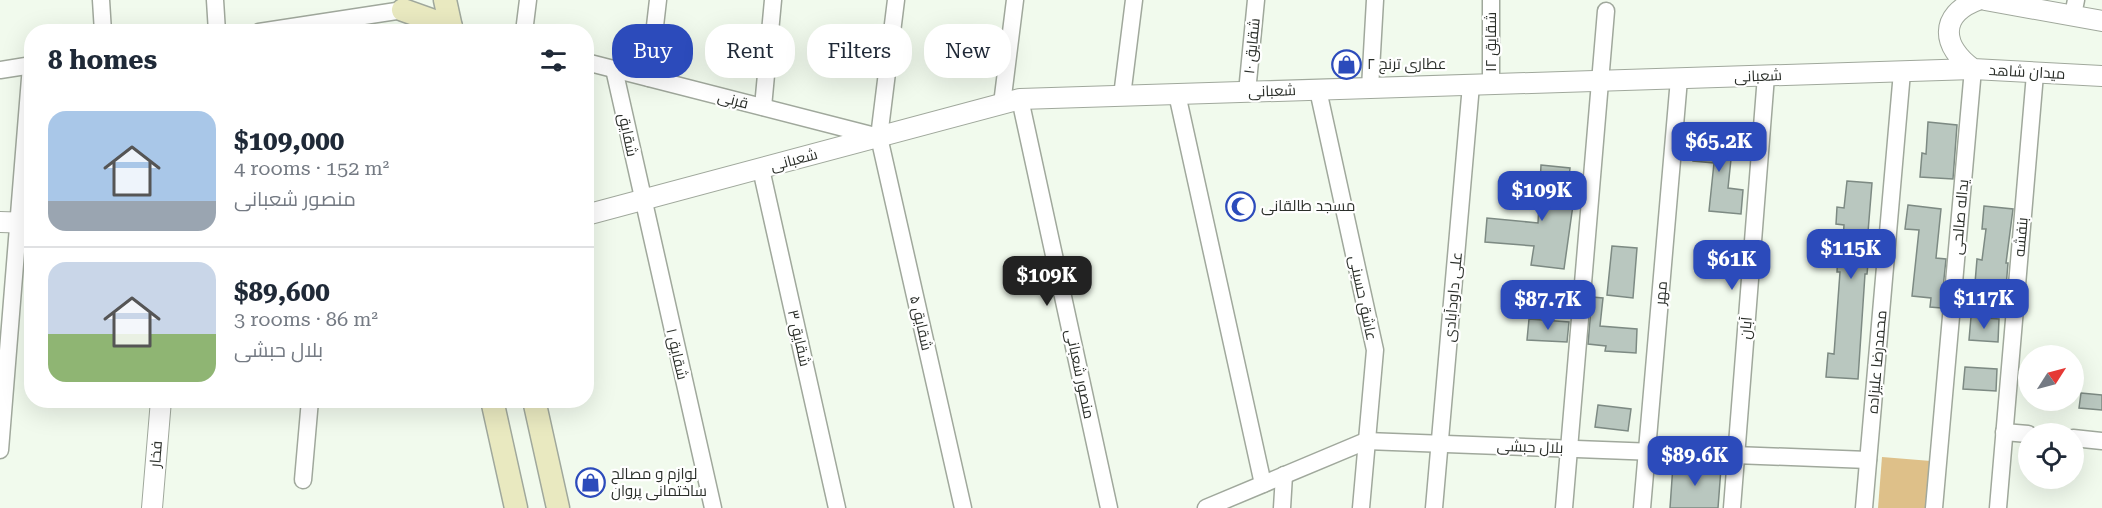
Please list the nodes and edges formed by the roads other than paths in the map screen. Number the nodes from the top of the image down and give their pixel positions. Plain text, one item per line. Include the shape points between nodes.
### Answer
1 (101, 0) edge
2 (215, 0) edge
3 (445, 0) edge
4 (528, 0) edge
5 (658, 0) edge
6 (773, 0) edge
7 (896, 0) edge
8 (1015, 0) edge
9 (1134, 0) edge
10 (1256, 0) edge
11 (1375, 0) edge
12 (1491, 0) edge
13 (1978, 0) edge
14 (1985, 0) edge
15 (2020, 2) edge
16 (2074, 7) edge
17 (1606, 11) dead end
18 (404, 14) edge
19 (2102, 21) edge
20 (102, 24) edge
21 (216, 24) edge
22 (346, 24) edge
23 (436, 24) edge
24 (454, 24) edge
25 (525, 24) edge
26 (655, 24) edge
27 (594, 64) edge
28 (24, 67) edge
29 (612, 68) edge
30 (1973, 69) junction
31 (0, 70) edge
32 (1902, 72) junction
33 (2035, 74) junction
34 (1766, 76) junction
35 (2102, 76) edge
36 (616, 78) edge
37 (649, 78) edge
38 (1679, 79) junction
39 (1601, 81) junction
40 (1481, 85) junction
41 (1370, 88) junction
42 (1318, 90) junction
43 (1247, 92) junction
44 (1177, 94) junction
45 (1122, 96) junction
46 (1011, 102) junction
47 (763, 107) junction
48 (879, 137) junction
49 (24, 139) edge
50 (761, 169) junction
51 (642, 200) junction
52 (594, 213) edge
53 (16, 222) edge
54 (160, 408) edge
55 (309, 408) edge
56 (494, 408) edge
57 (536, 408) edge
58 (2004, 432) junction
59 (2018, 433) edge
60 (2084, 439) edge
61 (1366, 441) junction
62 (2102, 441) edge
63 (1440, 444) junction
64 (1569, 448) junction
65 (0, 450) edge
66 (1647, 453) junction
67 (1736, 454) junction
68 (1868, 460) junction
69 (1284, 475) junction
70 (303, 480) dead end
71 (1263, 484) junction
72 (152, 508) edge
73 (516, 508) edge
74 (558, 508) edge
75 (713, 508) edge
76 (837, 508) edge
77 (963, 508) edge
78 (1109, 508) edge
79 (1206, 508) edge
80 (1282, 508) edge
81 (1361, 508) edge
82 (1434, 508) edge
83 (1564, 508) edge
84 (1642, 508) edge
85 (1732, 508) edge
86 (1864, 508) edge
87 (1934, 508) edge
88 (1998, 508) edge

1 - 20 street
2 - 21 street
3 - 24 main road
4 - 25 street
5 - 26 street
6 - 47 street
7 - 48 street, شقایق ۵
8 - 46 street, منصور شعبانی
9 - 45 street
10 - 43 street, شقایق ۱۰
11 - 41 street
12 - 40 street, شقایق ۱۲
13 - 30 street, میدان شاهد via 1954,13 1949,29 1959,59
14 - 15 street
15 - 16 street
16 - 19 street
17 - 39 street
18 - 22 street
18 - 23 main road
27 - 29 street, قرنی
28 - 31 street
30 - 32 street, شعبانی
30 - 33 street, میدان شاهد
30 - 87 street, یداله صالحی
32 - 34 street, شعبانی
32 - 68 street, محمدرضا علیزاده
33 - 35 street, میدان شاهد
33 - 58 street, بنفشه
34 - 38 street, شعبانی
34 - 67 street, آبان
36 - 51 street, شقایق
37 - 47 street, قرنی
38 - 39 street, شعبانی
38 - 66 street, مهر
39 - 40 street, شعبانی
39 - 64 street
40 - 41 street, شعبانی
40 - 63 street, علی داودآبادی
41 - 42 street, شعبانی
42 - 43 street, شعبانی
42 - 61 street, عاشق حسینی via 1375,350
43 - 44 street, شعبانی
44 - 45 street, شعبانی
44 - 71 street
45 - 46 street, شعبانی
46 - 48 street, شعبانی
46 - 78 street, منصور شعبانی
47 - 48 street, قرنی
48 - 50 street, شعبانی
48 - 77 street, شقایق ۵
49 - 53 street
50 - 51 street, شعبانی
50 - 76 street, شقایق ۳
51 - 52 street, شعبانی
51 - 75 street, شقایق ۱
53 - 65 street
54 - 72 street, فخار
55 - 70 street
56 - 73 main road
57 - 74 main road
58 - 59 street
58 - 88 street, بنفشه
60 - 62 street
61 - 63 street, بلال حبشی
61 - 69 street, بلال حبشی
61 - 81 street, عاشق حسینی
63 - 64 street, بلال حبشی
63 - 82 street, علی داودآبادی
64 - 66 street, بلال حبشی
64 - 83 street
66 - 67 street, بلال حبشی
66 - 84 street, مهر
67 - 68 street, بلال حبشی
67 - 85 street, آبان
68 - 86 street, محمدرضا علیزاده
69 - 71 street, بلال حبشی
69 - 80 street
71 - 79 street, بلال حبشی

